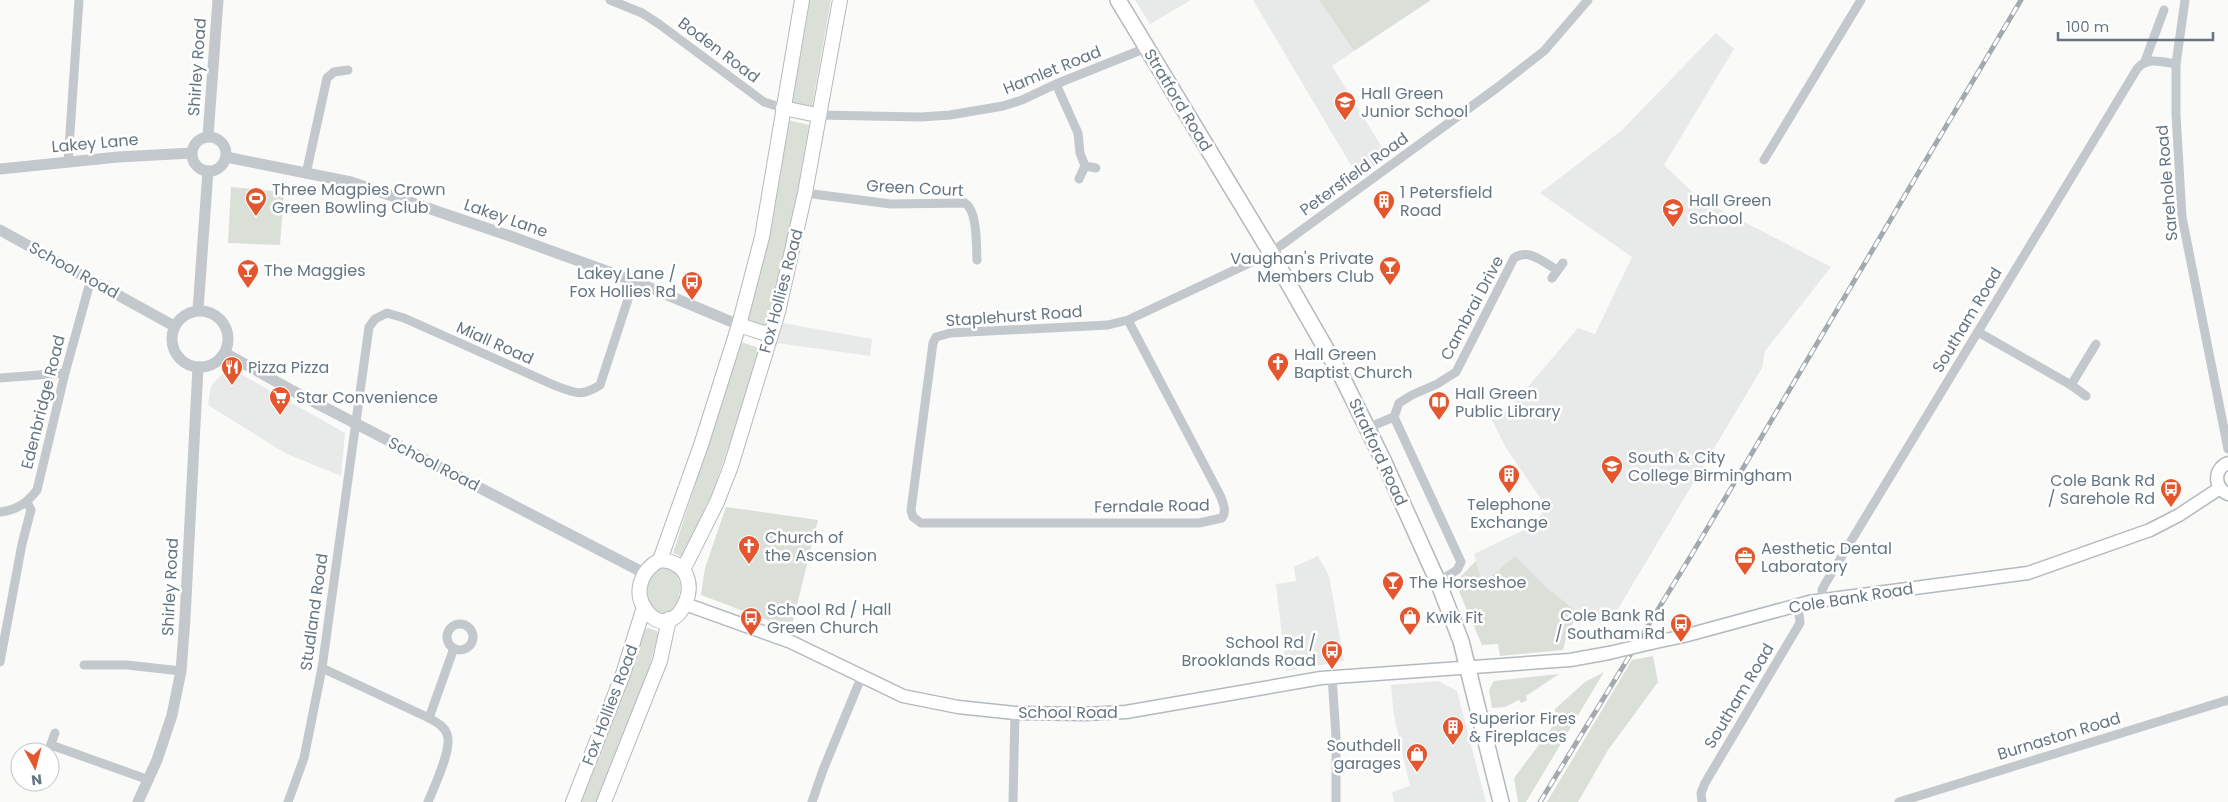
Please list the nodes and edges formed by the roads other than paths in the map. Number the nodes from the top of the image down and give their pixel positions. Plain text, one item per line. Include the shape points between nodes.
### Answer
1 (79, 0) edge
2 (218, 0) edge
3 (610, 0) edge
4 (802, 0) edge
5 (840, 0) edge
6 (1118, 0) edge
7 (1588, 0) edge
8 (1861, 0) edge
9 (2184, 0) edge
10 (2164, 10) dead end
11 (1146, 48) junction
12 (2145, 61) junction
13 (2176, 64) junction
14 (348, 70) dead end
15 (1056, 84) junction
16 (783, 108) junction
17 (817, 115) junction
18 (208, 136) junction
19 (192, 152) junction
20 (226, 157) junction
21 (1764, 160) dead end
22 (68, 162) junction
23 (1084, 166) junction
24 (0, 168) edge
25 (1096, 168) dead end
26 (208, 171) junction
27 (306, 174) junction
28 (1079, 179) dead end
29 (805, 193) junction
30 (0, 230) edge
31 (1271, 253) junction
32 (976, 260) dead end
33 (1557, 270) dead end
34 (91, 279) junction
35 (634, 281) junction
36 (198, 310) junction
37 (1128, 320) junction
38 (739, 325) junction
39 (174, 326) junction
40 (1978, 332) junction
41 (770, 335) junction
42 (2096, 344) dead end
43 (225, 353) junction
44 (198, 367) junction
45 (65, 373) junction
46 (0, 378) edge
47 (2071, 385) junction
48 (2086, 396) dead end
49 (1394, 417) junction
50 (356, 423) junction
51 (1367, 428) junction
52 (2228, 449) edge
53 (2228, 463) edge
54 (2224, 491) edge
55 (27, 502) junction
56 (0, 512) edge
57 (921, 523) joint
58 (660, 560) junction
59 (683, 570) junction
60 (644, 573) junction
61 (1438, 582) junction
62 (1824, 599) junction
63 (685, 604) junction
64 (1798, 605) junction
65 (644, 607) junction
66 (669, 619) junction
67 (454, 648) dead end
68 (0, 662) edge
69 (84, 665) dead end
70 (322, 668) junction
71 (1468, 668) junction
72 (181, 671) junction
73 (1332, 676) junction
74 (861, 678) junction
75 (2228, 700) edge
76 (1015, 712) junction
77 (430, 718) junction
78 (55, 733) dead end
79 (51, 742) edge
80 (60, 752) edge
81 (149, 780) junction
82 (138, 802) edge
83 (288, 802) edge
84 (428, 802) edge
85 (572, 802) edge
86 (604, 802) edge
87 (812, 802) edge
88 (1013, 802) edge
89 (1336, 802) edge
90 (1501, 802) edge
91 (1702, 802) edge
92 (1899, 802) edge

1 - 22 street
2 - 18 street, Shirley Road
3 - 16 street, Boden Road via 642,13 764,102
4 - 16 main road, Fox Hollies Road
5 - 17 main road, Fox Hollies Road
6 - 11 highway, Stratford Road
7 - 31 street, Petersfield Road via 1544,51
8 - 21 street
9 - 13 street, Sarehole Road
10 - 12 street, Southam Road
11 - 15 street, Hamlet Road
11 - 31 highway, Stratford Road
12 - 13 street
12 - 40 street, Southam Road via 2137,69
13 - 52 street, Sarehole Road via 2182,218
14 - 27 street via 334,72 328,78
15 - 17 street, Hamlet Road via 1003,106 950,115
15 - 23 street via 1064,107 1074,122
16 - 17 main road
16 - 38 main road, Fox Hollies Road via 762,237
17 - 29 main road, Fox Hollies Road
18 - 19 street via 199,140
18 - 20 street via 222,142
19 - 22 street, Lakey Lane
19 - 26 street via 198,167
20 - 26 street via 221,166
20 - 27 street, Lakey Lane
22 - 24 street, Lakey Lane
23 - 25 street
23 - 28 street
26 - 36 street
27 - 35 street, Lakey Lane via 351,182
29 - 32 street, Green Court via 891,204 965,203 973,214
29 - 41 main road, Fox Hollies Road
30 - 34 street, School Road
31 - 37 street, Staplehurst Road
31 - 51 highway, Stratford Road via 1342,377
33 - 49 street, Cambrai Drive via 1528,253 1514,258 1456,372 1399,403
34 - 39 street, School Road
34 - 45 street, Edenbridge Road
35 - 38 street, Lakey Lane
35 - 50 street, Miall Road via 600,385 589,392 576,393 556,386 404,318 387,313 375,319 369,327
36 - 39 street via 187,313
36 - 43 street via 212,312 224,323 228,338
37 - 57 street, Staplehurst Road via 1108,325 950,333 936,337 911,510 913,517
37 - 57 street, Ferndale Road via 1220,495 1224,508 1222,518 1199,523
38 - 41 main road
38 - 58 main road, Fox Hollies Road
39 - 44 street via 173,349 184,362
40 - 47 street
40 - 62 street, Southam Road via 1824,584
41 - 59 main road, Fox Hollies Road via 731,466
42 - 47 street
43 - 44 street via 214,363
43 - 50 street, School Road
44 - 72 street, Shirley Road
45 - 46 street
45 - 55 street, Edenbridge Road via 37,490
47 - 48 street
49 - 51 street
49 - 61 street via 1461,562 1457,570
50 - 60 street, School Road
50 - 70 street, Studland Road
51 - 61 highway, Stratford Road
53 - 54 main road, Cole Bank Road via 2218,472 2217,480
54 - 62 main road, Cole Bank Road via 2150,530 2028,573
55 - 56 street via 10,511
55 - 68 street via 31,510
58 - 59 main road via 674,563
58 - 60 main road
59 - 63 main road via 688,588
60 - 65 main road via 640,587
61 - 71 highway, Stratford Road
62 - 64 main road, Cole Bank Road
63 - 66 main road via 679,615
63 - 74 main road, School Road via 791,642
64 - 71 main road, Cole Bank Road, bridge via 1609,653 1570,660
64 - 91 street, Southam Road via 1800,623 1705,783 1701,792
65 - 66 main road via 656,619
65 - 85 main road, Fox Hollies Road via 623,674
66 - 86 main road, Fox Hollies Road via 660,661
67 - 77 street
69 - 72 street via 127,665
70 - 77 street
70 - 83 street, Studland Road via 304,758
71 - 73 main road, School Road
71 - 90 highway, Stratford Road
72 - 81 street, Shirley Road via 172,715
73 - 76 main road, School Road via 1126,712
73 - 89 street
74 - 76 main road, School Road via 903,696 958,707
74 - 87 street
75 - 92 street, Burnaston Road
76 - 88 street
77 - 84 street via 447,734 448,748
78 - 79 street
80 - 81 street
81 - 82 street, Shirley Road

